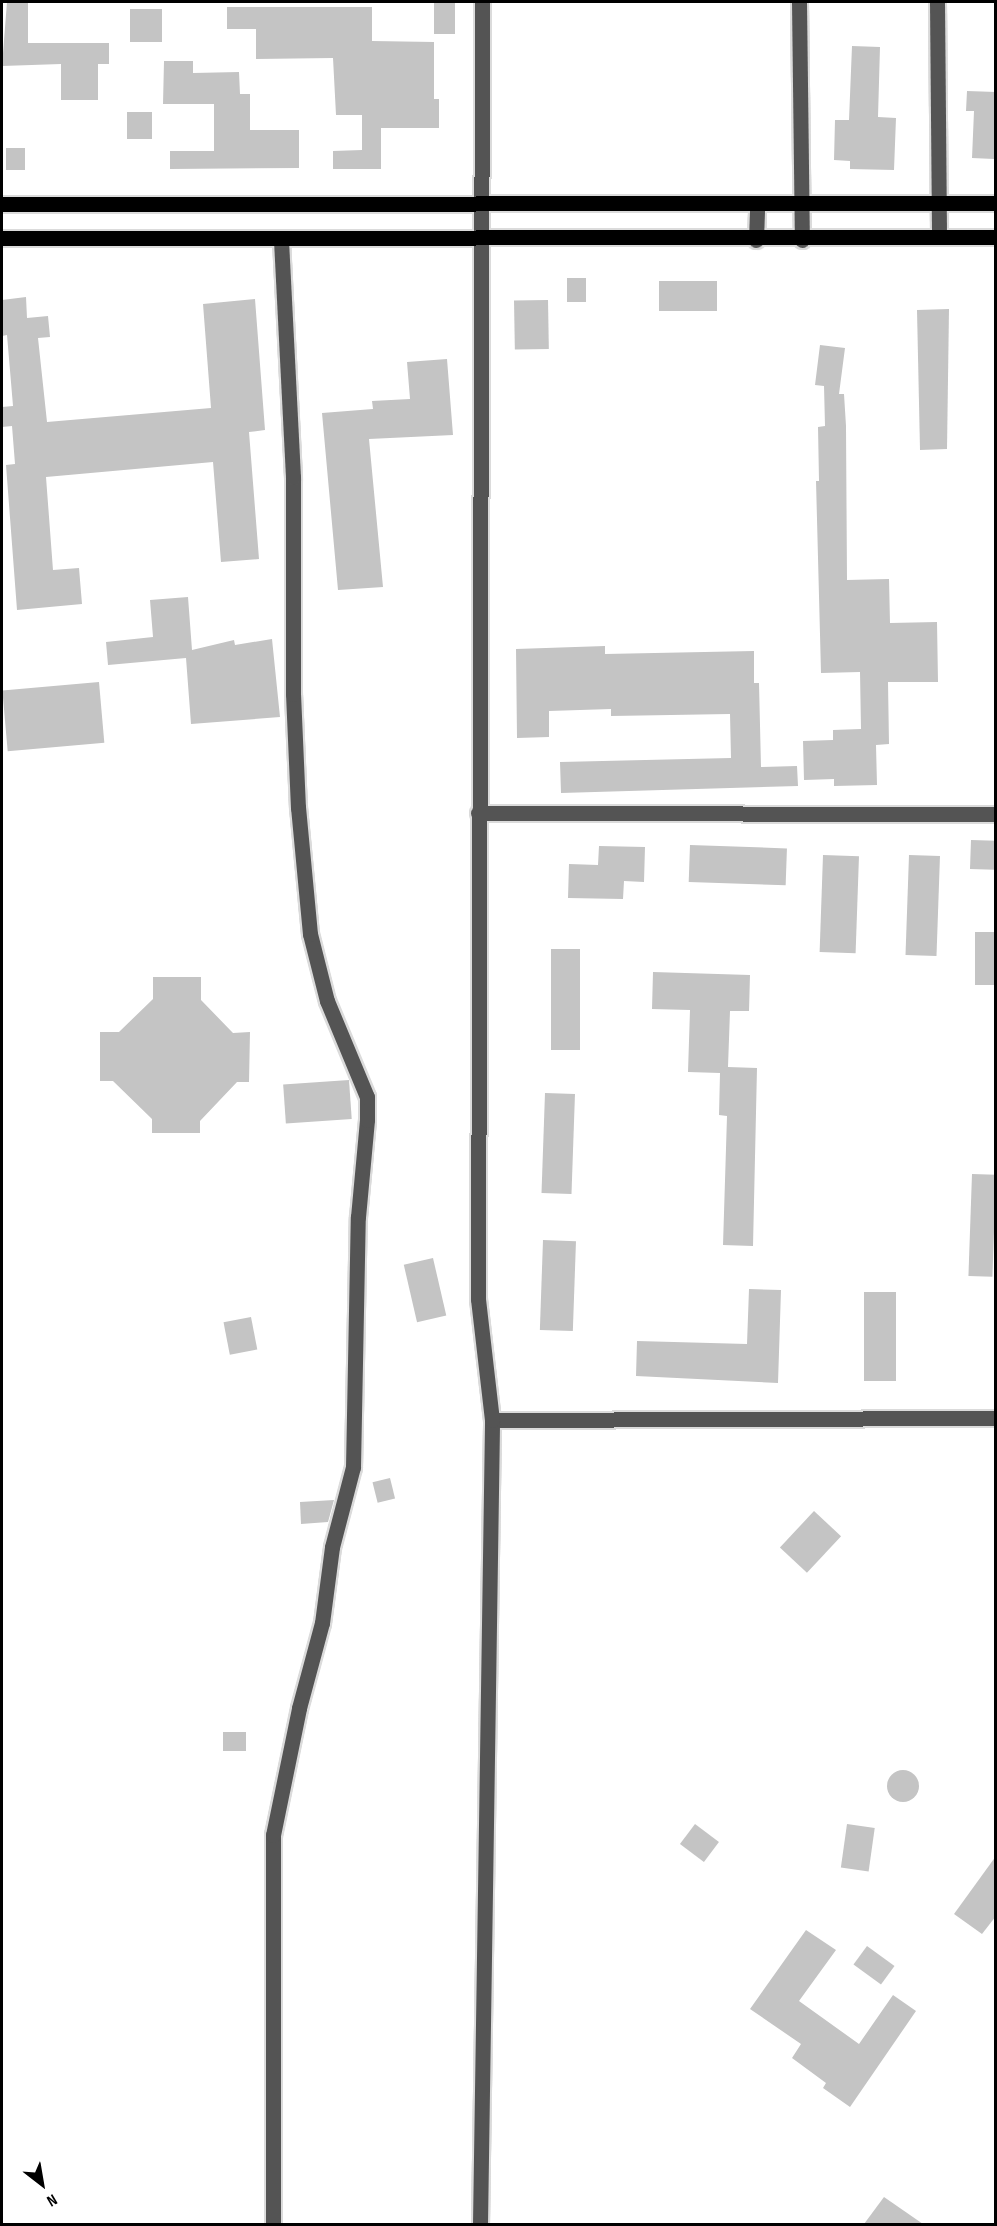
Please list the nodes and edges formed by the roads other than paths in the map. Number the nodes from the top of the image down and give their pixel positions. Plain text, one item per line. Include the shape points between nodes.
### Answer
1 (482, 2) edge
2 (800, 2) edge
3 (937, 2) edge
4 (940, 203) junction
5 (996, 203) edge
6 (2, 204) edge
7 (480, 205) junction
8 (757, 205) junction
9 (801, 205) junction
10 (939, 237) junction
11 (996, 237) edge
12 (2, 238) edge
13 (281, 238) junction
14 (480, 238) junction
15 (756, 240) junction
16 (802, 240) junction
17 (478, 813) junction
18 (996, 814) edge
19 (996, 1418) edge
20 (492, 1420) junction
21 (273, 2224) edge
22 (480, 2224) edge

1 - 7 street
2 - 9 street
3 - 4 street
4 - 5 main road
4 - 9 main road
4 - 10 street
6 - 7 main road
7 - 8 main road
7 - 14 street
8 - 9 main road
8 - 15 street
9 - 16 street
10 - 11 main road
10 - 16 main road
12 - 13 main road
13 - 14 main road
13 - 21 street via 293,477 293,694 298,808 310,934 327,1001 367,1096 367,1120 358,1217 353,1467 332,1547 322,1623 299,1708 273,1835
14 - 15 main road
14 - 17 street
15 - 16 main road
17 - 18 street
17 - 20 street via 478,1299
19 - 20 street
20 - 22 street

